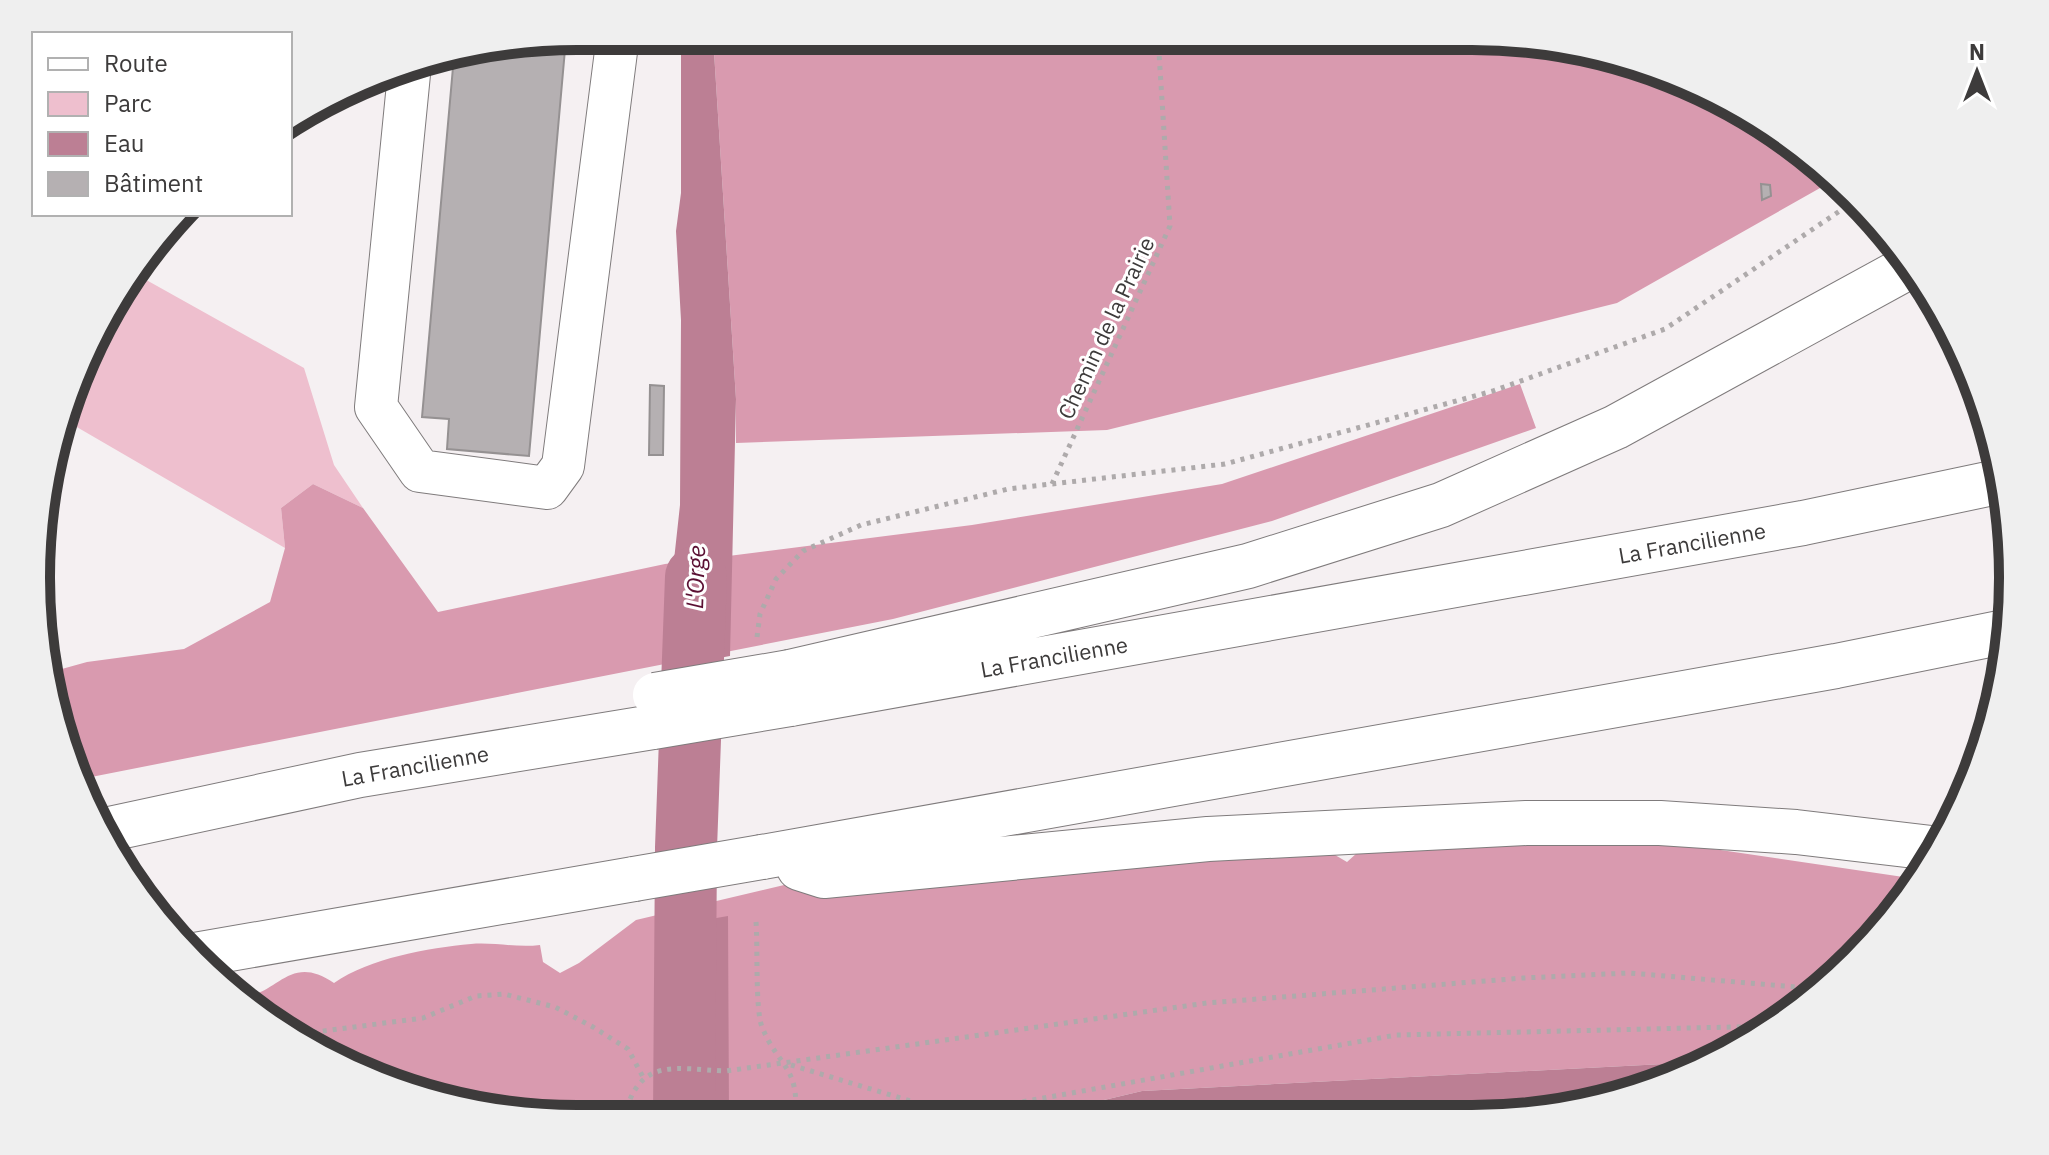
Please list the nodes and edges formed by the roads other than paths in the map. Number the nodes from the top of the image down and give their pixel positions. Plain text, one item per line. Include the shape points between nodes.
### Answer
1 (616, 50) edge
2 (409, 78) edge
3 (1901, 271) edge
4 (1990, 483) edge
5 (1995, 634) edge
6 (790, 688) junction
7 (114, 828) edge
8 (1924, 847) edge
9 (762, 857) junction
10 (208, 953) edge

1 - 2 lane via 563,466 547,488 420,471 376,407
3 - 6 highway via 1616,427 1441,505 1248,566
4 - 6 highway, La Francilienne via 1803,523
5 - 9 highway
6 - 7 highway, La Francilienne, bridge via 654,711
8 - 9 highway via 1660,823 1526,823 1208,839 824,876
9 - 10 highway, bridge

